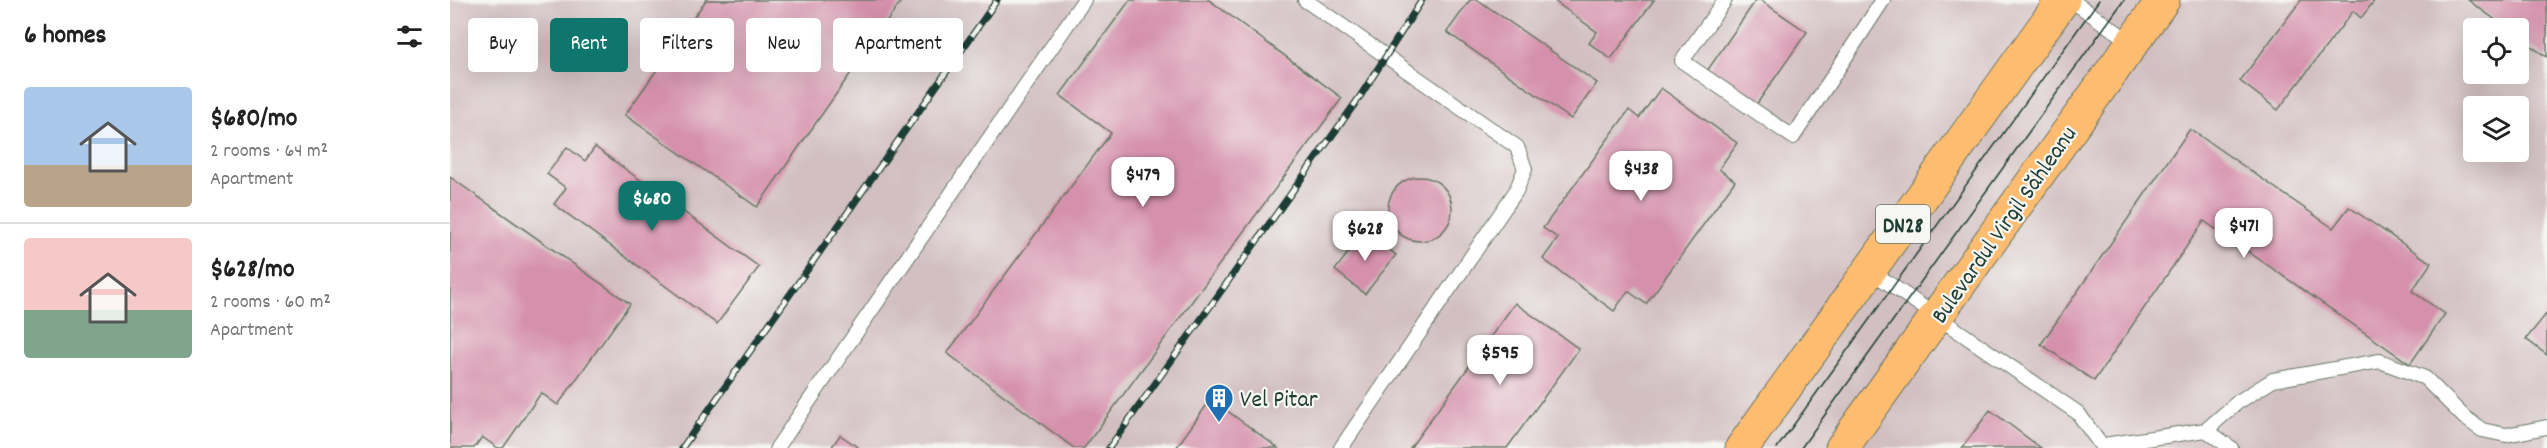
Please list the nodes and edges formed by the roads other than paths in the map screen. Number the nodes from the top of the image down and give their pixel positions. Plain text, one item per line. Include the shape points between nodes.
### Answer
1 (1084, 0) edge
2 (1305, 0) edge
3 (1725, 0) edge
4 (1883, 0) edge
5 (2063, 0) edge
6 (2071, 0) edge
7 (2163, 0) edge
8 (2132, 43) junction
9 (1869, 270) junction
10 (1938, 315) junction
11 (2547, 427) edge
12 (2206, 430) junction
13 (2104, 446) edge
14 (777, 448) edge
15 (1341, 448) edge
16 (1742, 448) edge
17 (1842, 448) edge
18 (2231, 448) edge

1 - 14 lane
2 - 15 lane via 1516,147 1525,169 1516,191
3 - 4 lane via 1682,61 1793,137
5 - 9 main road, DN28
6 - 8 lane
7 - 8 main road, Bulevardul Virgil Săhleanu
8 - 10 main road, Bulevardul Virgil Săhleanu
9 - 10 lane
9 - 16 main road, DN28
10 - 13 lane via 2078,413
10 - 17 main road, Bulevardul Virgil Săhleanu
11 - 12 lane via 2506,435 2482,430 2425,378 2380,361 2273,380 2238,402
12 - 13 lane
12 - 18 lane

